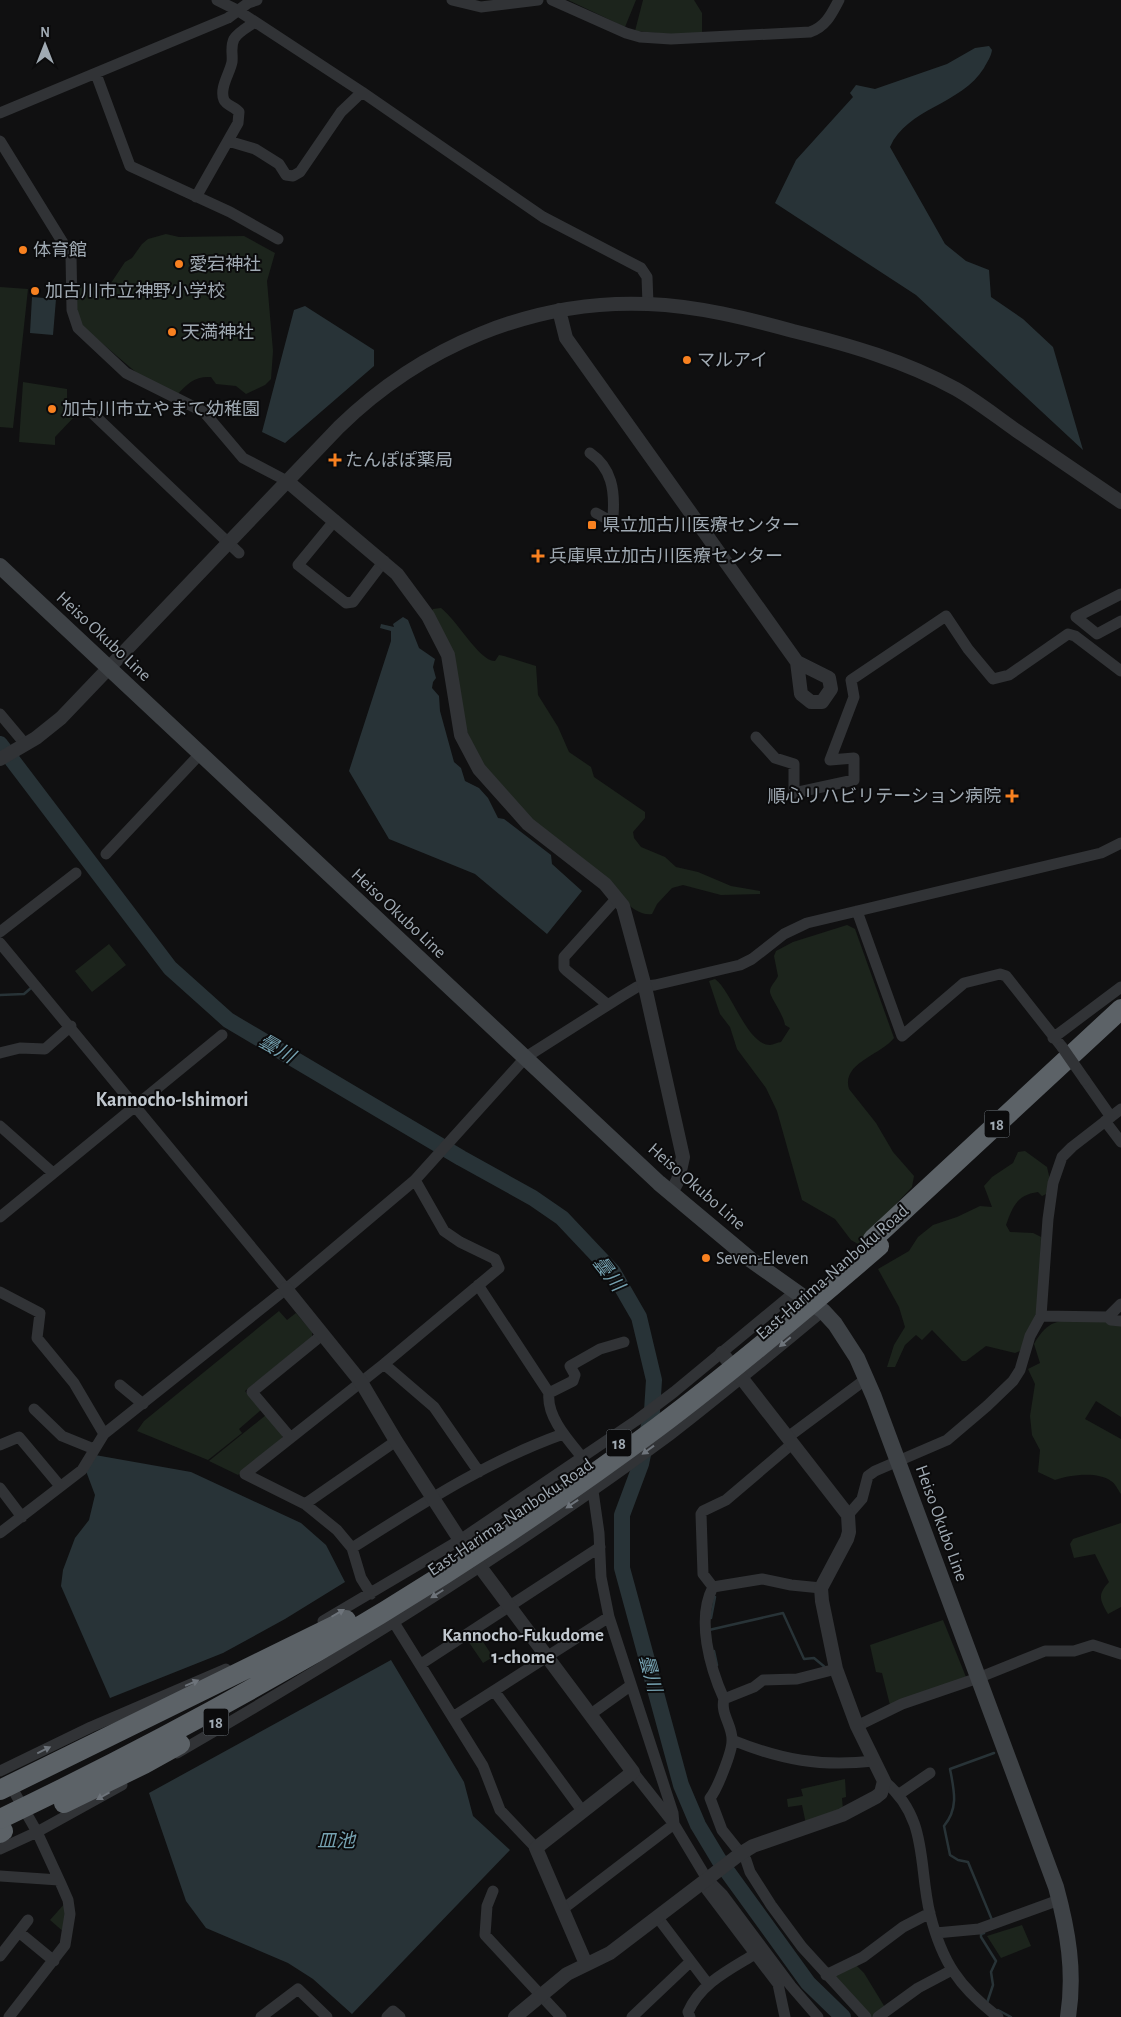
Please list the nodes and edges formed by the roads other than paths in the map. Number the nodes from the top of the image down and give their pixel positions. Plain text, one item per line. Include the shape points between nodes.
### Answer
1 (218, 0) edge
2 (257, 0) edge
3 (452, 0) edge
4 (538, 0) edge
5 (552, 0) edge
6 (839, 0) edge
7 (237, 10) junction
8 (255, 22) junction
9 (96, 74) junction
10 (362, 92) junction
11 (0, 113) edge
12 (0, 140) edge
13 (228, 142) junction
14 (196, 197) junction
15 (278, 239) dead end
16 (648, 304) junction
17 (559, 310) junction
18 (91, 412) dead end
19 (590, 453) dead end
20 (287, 481) junction
21 (1121, 502) edge
22 (596, 513) dead end
23 (336, 520) junction
24 (235, 548) junction
25 (384, 561) junction
26 (0, 566) edge
27 (1121, 594) edge
28 (1121, 621) edge
29 (797, 662) dead end
30 (110, 668) junction
31 (1121, 671) edge
32 (0, 714) edge
33 (756, 737) dead end
34 (26, 745) junction
35 (201, 753) junction
36 (0, 759) edge
37 (1121, 843) edge
38 (106, 854) dead end
39 (76, 873) dead end
40 (617, 898) junction
41 (857, 911) junction
42 (0, 932) edge
43 (0, 943) edge
44 (645, 987) junction
45 (1121, 987) edge
46 (608, 1005) junction
47 (1121, 1009) edge
48 (70, 1026) junction
49 (1121, 1027) edge
50 (222, 1034) dead end
51 (1053, 1038) junction
52 (0, 1054) edge
53 (526, 1057) junction
54 (134, 1106) junction
55 (1121, 1109) edge
56 (1108, 1119) junction
57 (0, 1126) edge
58 (1121, 1142) edge
59 (53, 1174) junction
60 (415, 1180) junction
61 (671, 1193) junction
62 (0, 1217) edge
63 (876, 1242) junction
64 (478, 1286) junction
65 (286, 1290) junction
66 (796, 1290) junction
67 (0, 1292) edge
68 (1121, 1304) edge
69 (823, 1311) junction
70 (1041, 1316) junction
71 (1108, 1317) junction
72 (1121, 1321) edge
73 (322, 1335) junction
74 (624, 1342) dead end
75 (722, 1353) junction
76 (384, 1364) junction
77 (742, 1378) junction
78 (866, 1379) junction
79 (361, 1382) junction
80 (120, 1385) dead end
81 (549, 1393) junction
82 (143, 1404) junction
83 (34, 1409) dead end
84 (104, 1434) junction
85 (563, 1434) junction
86 (290, 1437) junction
87 (791, 1440) junction
88 (396, 1441) junction
89 (0, 1446) edge
90 (94, 1449) junction
91 (582, 1457) junction
92 (898, 1462) junction
93 (479, 1472) junction
94 (60, 1486) junction
95 (0, 1488) edge
96 (593, 1490) junction
97 (433, 1496) junction
98 (305, 1504) junction
99 (848, 1515) junction
100 (22, 1517) junction
101 (0, 1533) edge
102 (460, 1540) junction
103 (352, 1548) junction
104 (600, 1548) junction
105 (482, 1565) junction
106 (713, 1587) junction
107 (821, 1588) junction
108 (370, 1594) junction
109 (509, 1605) junction
110 (609, 1617) junction
111 (346, 1620) junction
112 (393, 1621) junction
113 (1121, 1654) edge
114 (547, 1657) junction
115 (420, 1664) junction
116 (836, 1670) junction
117 (978, 1678) junction
118 (630, 1686) junction
119 (495, 1692) junction
120 (724, 1699) junction
121 (591, 1714) junction
122 (453, 1717) junction
123 (858, 1726) junction
124 (732, 1740) junction
125 (874, 1761) junction
126 (1, 1769) edge
127 (633, 1772) junction
128 (930, 1773) dead end
129 (884, 1781) junction
130 (0, 1790) edge
131 (898, 1795) junction
132 (0, 1805) edge
133 (583, 1812) junction
134 (674, 1824) junction
135 (37, 1832) junction
136 (1, 1833) edge
137 (536, 1848) junction
138 (740, 1854) junction
139 (0, 1876) edge
140 (59, 1880) junction
141 (705, 1882) junction
142 (493, 1891) dead end
143 (1059, 1900) junction
144 (563, 1909) junction
145 (930, 1913) junction
146 (658, 1918) junction
147 (28, 1920) dead end
148 (936, 1932) junction
149 (20, 1933) junction
150 (755, 1954) junction
151 (0, 1956) edge
152 (54, 1961) junction
153 (690, 1962) junction
154 (586, 1964) junction
155 (952, 1970) junction
156 (826, 1975) junction
157 (708, 1984) junction
158 (542, 1994) junction
159 (325, 2016) edge
160 (9, 2017) edge
161 (261, 2017) edge
162 (387, 2017) edge
163 (400, 2017) edge
164 (515, 2017) edge
165 (561, 2017) edge
166 (632, 2017) edge
167 (690, 2017) edge
168 (785, 2017) edge
169 (818, 2017) edge
170 (866, 2017) edge
171 (878, 2017) edge
172 (998, 2017) edge
173 (1068, 2017) edge

1 - 7 street
2 - 7 street
3 - 4 street via 481,7
5 - 6 street via 626,33 671,39 810,32 818,30 828,19
7 - 8 street
7 - 9 street via 228,18
8 - 10 street
8 - 13 street via 235,37 231,47 231,64 223,99 239,112 239,117
9 - 11 street
9 - 14 street via 130,166
10 - 13 street via 341,112 300,172 293,176 286,175 279,164 255,149
10 - 16 street via 543,217 641,268 647,277
12 - 20 street via 71,256 72,310 78,328 126,373 204,412 243,458
13 - 14 street
14 - 15 street via 230,212 262,237
16 - 17 street
16 - 21 street via 695,308 740,317 868,351 920,371 958,390
17 - 20 street via 484,332 410,369 358,408
17 - 29 street via 566,338
18 - 24 street
19 - 22 street via 604,465 612,485 612,516 607,519
20 - 23 street
20 - 24 street
23 - 25 street
23 - 25 street via 298,565 346,603 353,602
24 - 30 street
25 - 40 street via 420,605 448,654 462,735 479,769 528,824 605,884
26 - 30 main road, Heiso Okubo Line
27 - 28 street via 1076,617 1097,634
30 - 34 street via 61,718
30 - 35 main road, Heiso Okubo Line
31 - 33 street via 1068,634 1009,675 993,679 946,616 851,680 854,697 830,760 854,758 854,780 794,793 794,764 774,758
32 - 34 street
34 - 36 street
35 - 38 street
35 - 53 main road, Heiso Okubo Line
37 - 41 street via 1101,854
39 - 42 street
40 - 44 street via 628,919
40 - 46 street via 563,962 567,972
41 - 44 street via 806,923 784,934 740,965
41 - 51 street via 902,1036 964,983 1000,974 1006,976
43 - 48 street
44 - 46 street via 637,987
44 - 61 street via 683,1157 678,1180
45 - 51 street
46 - 53 street
47 - 63 highway, East-Harima-Nanboku Road / 18
48 - 52 street via 45,1048 20,1048
48 - 54 street
49 - 63 highway, East-Harima-Nanboku Road / 18
50 - 54 street
51 - 56 street, bridge via 1085,1080
53 - 60 street
53 - 61 main road, Heiso Okubo Line
54 - 59 street
54 - 65 street
55 - 56 street
56 - 58 street
56 - 70 street via 1062,1157 1053,1183
57 - 59 street
59 - 62 street
60 - 64 street via 444,1231 495,1259 498,1264 498,1268
60 - 65 street
61 - 66 main road, Heiso Okubo Line via 751,1260
63 - 111 highway, East-Harima-Nanboku Road / 18 via 627,1437 447,1561
63 - 136 highway, East-Harima-Nanboku Road / 18, bridge via 754,1351 582,1481 276,1686 152,1760
64 - 76 street
64 - 81 street
65 - 73 street
65 - 82 street
66 - 69 main road, Heiso Okubo Line
66 - 75 street
67 - 84 street via 40,1313 37,1338 74,1383
68 - 71 street
69 -> 77 street
69 - 78 main road, Heiso Okubo Line via 847,1341
70 - 71 street
70 - 92 street via 1013,1381 947,1440
71 - 72 street
73 - 79 street
73 - 86 street via 252,1392
74 - 81 street via 600,1349 570,1366 575,1375 573,1381
75 - 77 street
75 - 91 street via 637,1420
76 - 79 street
76 - 93 street via 434,1407
77 - 87 street
77 -> 96 street
78 - 87 street
78 - 92 main road, Heiso Okubo Line
79 - 86 street
79 - 88 street
80 - 82 street
81 - 85 street via 548,1402
82 - 84 street
83 - 90 street via 62,1436
84 - 90 street
85 - 91 street
85 - 93 street via 529,1446
86 - 98 street via 245,1474
87 - 99 street
87 - 106 street via 726,1500 701,1512 703,1574
88 - 97 street
88 - 98 street
89 - 94 street via 19,1437
90 - 94 street via 82,1470
91 - 102 street
92 - 99 street via 868,1476 862,1499
92 - 117 main road, Heiso Okubo Line
93 - 97 street
94 - 100 street
95 - 100 street
96 - 104 street
96 -> 105 street
97 - 102 street
97 - 103 street
98 - 103 street via 337,1530
99 - 107 street via 847,1539
100 - 101 street
102 - 105 street
102 - 108 street
103 - 108 street via 361,1578
104 - 109 street
104 - 110 street via 601,1577
105 - 109 street
105 -> 112 street
106 - 107 street via 762,1579
106 - 120 street via 704,1630
107 - 116 street
126 -> 108 street via 252,1658
109 - 114 street
109 - 115 street
110 - 114 street
110 - 118 street
111 - 130 highway, 18, bridge
111 - 132 highway, East-Harima-Nanboku Road / 18, bridge via 171,1719
112 - 115 street
112 -> 135 street via 223,1727
113 - 117 street via 1093,1645 1074,1651 1045,1651
114 - 119 street
114 - 121 street
115 - 122 street
116 - 120 street via 797,1679 763,1680
116 - 123 street
117 - 123 street via 902,1704
117 - 143 main road, Heiso Okubo Line
118 - 121 street
118 - 134 street
119 - 122 street
119 - 133 street
120 - 124 street via 723,1709
121 - 127 street
122 - 137 street via 483,1766 500,1810
123 - 125 street
124 - 125 street via 801,1761 847,1764
124 - 138 street via 719,1782 710,1798 722,1830
125 - 129 street
126 - 135 street
127 - 133 street
127 - 134 street
128 - 131 street
129 - 131 street
129 - 138 street via 876,1797 842,1815
131 - 145 street via 914,1820 919,1836
133 - 137 street
134 - 141 street
134 - 144 street
135 - 136 street
135 - 140 street
137 - 144 street
138 - 141 street
138 - 156 street via 771,1905
139 - 140 street
140 - 152 street via 68,1900 69,1929 65,1945
141 - 146 street
141 - 150 street
141 - 169 street via 723,1895
142 - 158 street via 487,1906 485,1935
143 - 148 street via 979,1929
143 - 173 main road, Heiso Okubo Line via 1070,1947 1072,1994
144 - 154 street
145 - 148 street
145 - 156 street via 902,1928 863,1957
146 - 153 street
146 - 154 street via 610,1953
147 - 149 street
148 - 155 street
149 - 151 street
149 - 152 street
150 - 157 street
150 - 168 street via 778,1984
152 - 160 street
153 - 157 street
153 - 166 street
154 - 158 street
155 - 171 street via 918,1988
155 - 172 street via 966,1991
156 - 170 street
157 - 167 street via 693,2001 688,2012
158 - 164 street
158 - 165 street
159 - 161 street via 298,1989
162 - 163 street via 393,2011

